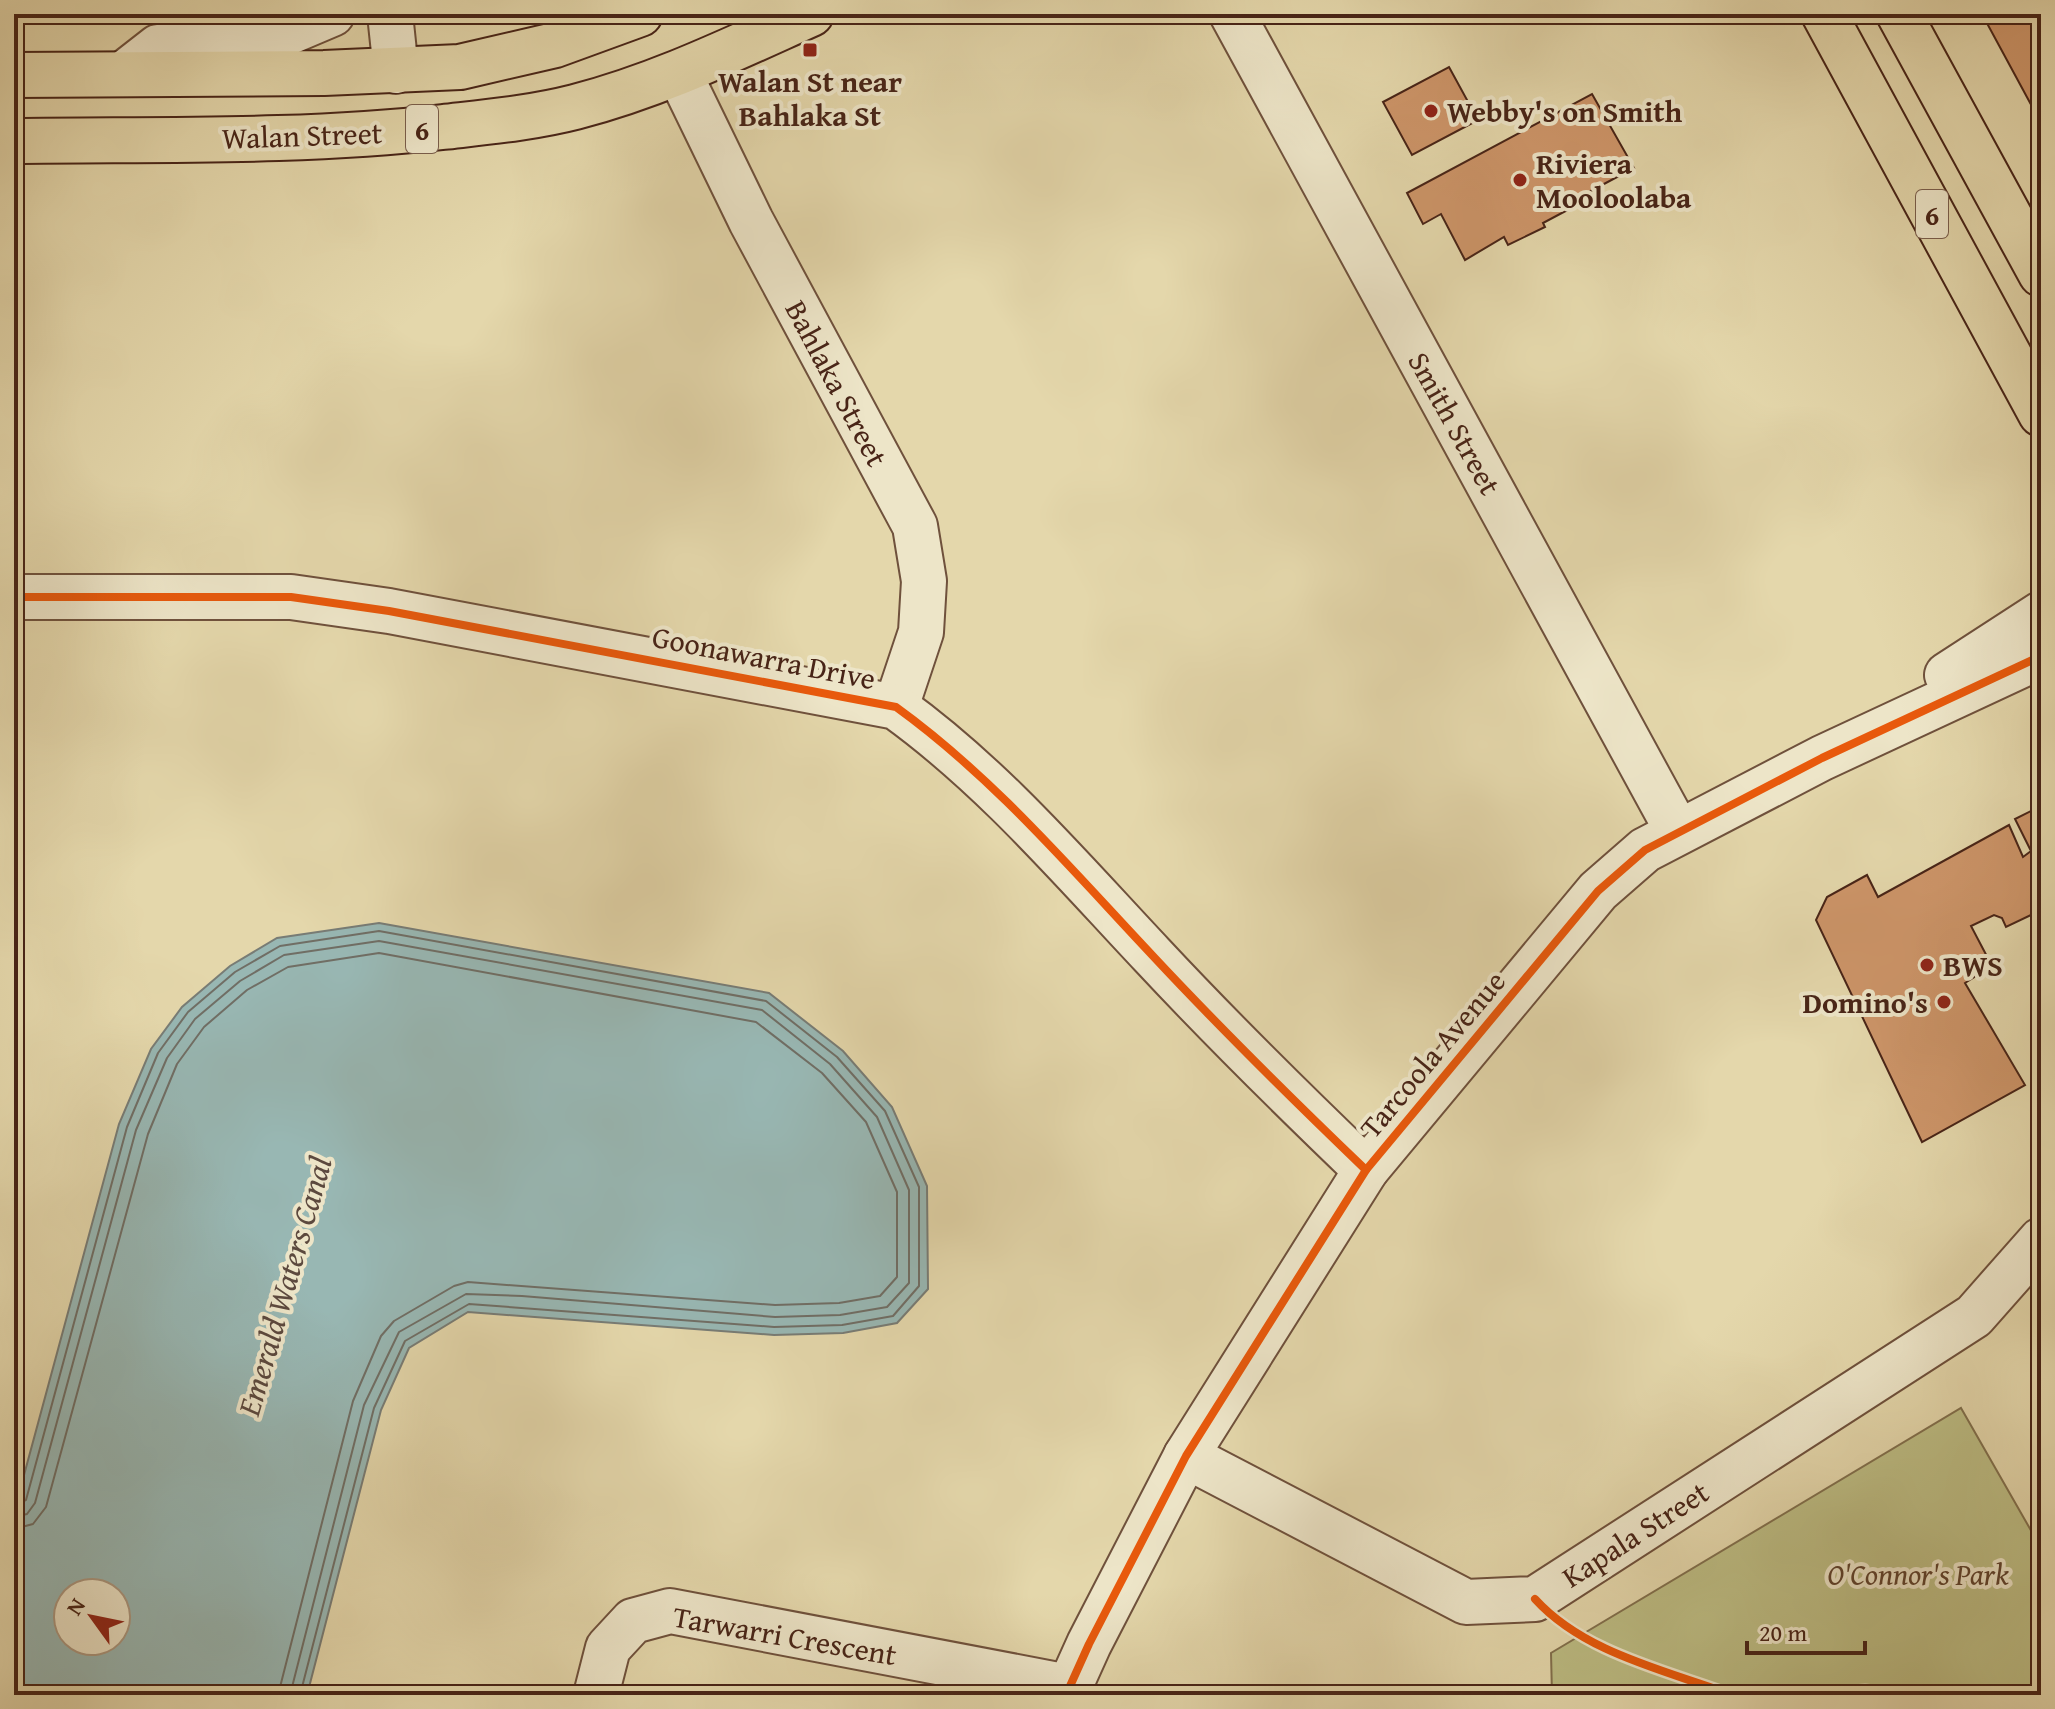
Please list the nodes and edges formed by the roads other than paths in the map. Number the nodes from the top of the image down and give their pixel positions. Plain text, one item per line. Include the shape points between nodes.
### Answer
1 (332, 14) edge
2 (390, 14) edge
3 (640, 14) edge
4 (811, 14) edge
5 (1232, 14) edge
6 (1824, 14) edge
7 (1899, 14) edge
8 (396, 71) junction
9 (126, 72) junction
10 (679, 73) junction
11 (14, 75) edge
12 (400, 132) junction
13 (14, 141) edge
14 (2041, 274) edge
15 (2041, 414) edge
16 (14, 597) edge
17 (2041, 614) edge
18 (2041, 656) edge
19 (896, 707) junction
20 (1822, 758) junction
21 (1678, 832) junction
22 (1366, 1170) junction
23 (2041, 1240) edge
24 (1186, 1456) junction
25 (1068, 1691) edge
26 (596, 1695) edge

1 - 9 street via 266,42 158,47
2 - 8 street
3 - 8 main road, Walan Street / 6 via 594,33 476,64
4 - 10 main road, Walan Street / 6
5 - 21 street, Smith Street
6 - 15 main road, 6
7 - 14 main road, 6
8 - 9 main road, Walan Street / 6
8 - 12 main road
9 - 11 main road, Walan Street / 6
10 - 12 main road, Walan Street / 6 via 572,108
10 - 19 street, Bahlaka Street via 758,235 915,526 924,581 921,632
12 - 13 main road, Walan Street / 6
16 - 19 street, Goonawarra Drive via 291,597
17 - 20 street, Tarcoola Avenue
18 - 20 street, Tarcoola Avenue
19 - 22 street, Goonawarra Drive via 960,756 1232,1041
20 - 21 street, Tarcoola Avenue
21 - 22 street, Tarcoola Avenue via 1637,856 1598,891
22 - 24 street, Tarcoola Avenue
23 - 24 street, Kapala Street via 1974,1316 1535,1599 1466,1602
24 - 25 street, Tarcoola Avenue
25 - 26 street, Tarwarri Crescent via 670,1611 633,1621 608,1648

